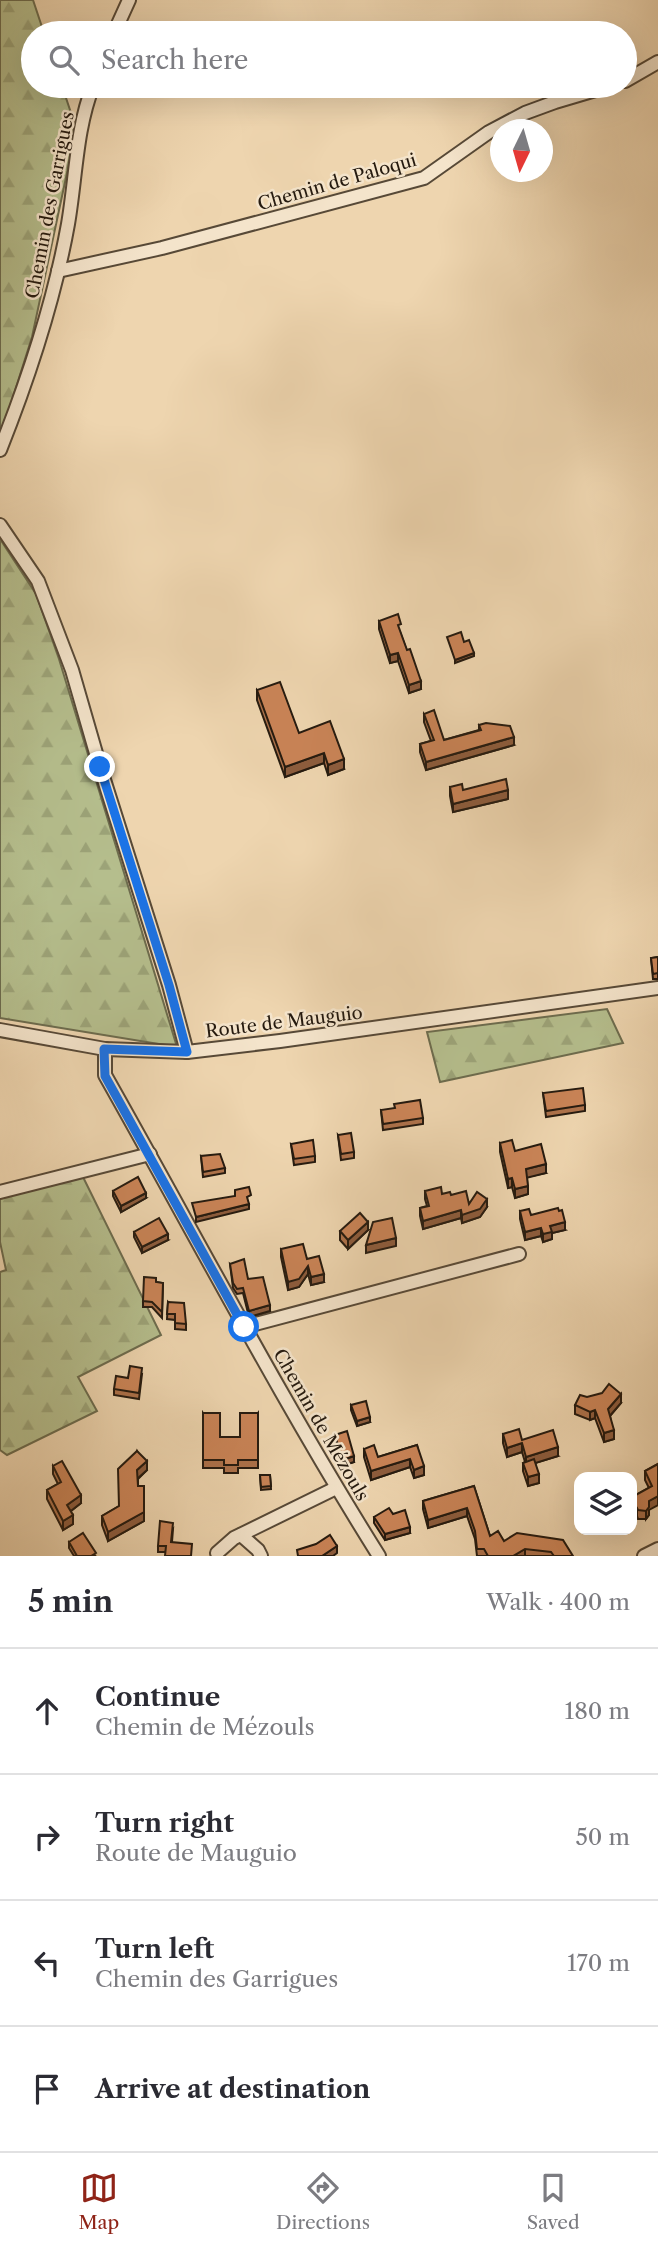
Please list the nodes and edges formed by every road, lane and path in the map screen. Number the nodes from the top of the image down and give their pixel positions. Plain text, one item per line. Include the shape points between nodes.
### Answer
1 (129, 0) edge
2 (119, 21) edge
3 (658, 62) edge
4 (637, 74) edge
5 (90, 98) edge
6 (568, 98) edge
7 (58, 271) junction
8 (0, 450) edge
9 (0, 525) edge
10 (658, 988) edge
11 (0, 1030) edge
12 (104, 1049) junction
13 (187, 1052) junction
14 (150, 1154) junction
15 (0, 1192) edge
16 (519, 1254) dead end
17 (244, 1327) junction
18 (336, 1488) junction
19 (241, 1535) junction
20 (658, 1549) edge
21 (218, 1553) dead end
22 (261, 1556) edge
23 (379, 1556) edge
24 (644, 1556) edge

1 - 2 street
3 - 4 street
5 - 7 street, Chemin des Garrigues
6 - 7 street, Chemin de Paloqui via 489,132 424,178
7 - 8 street, Chemin des Garrigues via 34,357
9 - 13 street via 38,581 72,670
10 - 13 street, Route de Mauguio
11 - 12 street, Route de Mauguio
12 - 13 street, Route de Mauguio
12 - 14 street, Chemin de Mézouls via 105,1076
14 - 15 street
14 - 17 street, Chemin de Mézouls
16 - 17 street
17 - 18 street, Chemin de Mézouls
18 - 19 street
18 - 23 street, Chemin de Mézouls
19 - 21 street
19 - 22 street
20 - 24 street

